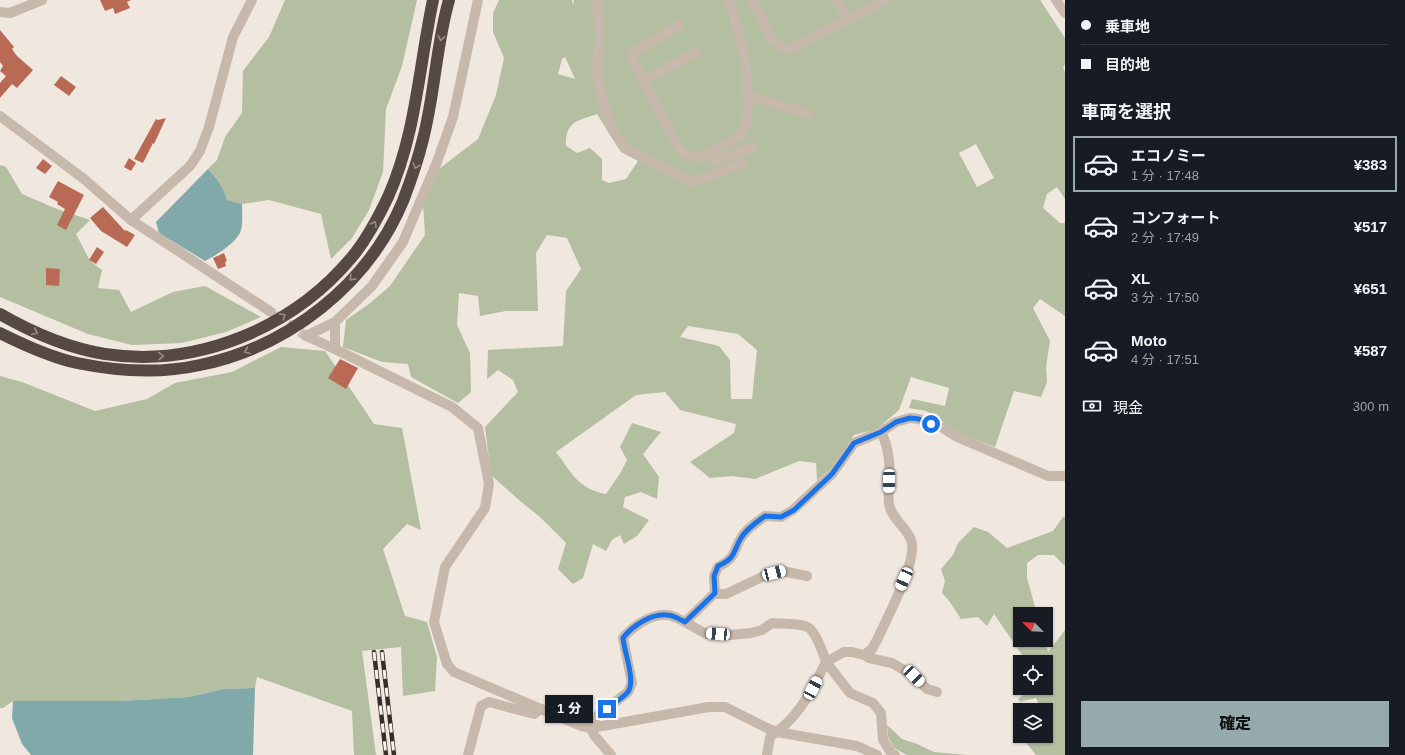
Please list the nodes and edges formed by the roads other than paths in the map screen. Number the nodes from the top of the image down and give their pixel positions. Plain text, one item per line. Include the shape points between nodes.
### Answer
1 (42, 0) edge
2 (252, 0) edge
3 (433, 0) edge
4 (449, 0) edge
5 (478, 0) edge
6 (597, 0) edge
7 (728, 0) edge
8 (753, 0) edge
9 (837, 0) edge
10 (885, 0) edge
11 (1056, 0) edge
12 (0, 12) edge
13 (1065, 13) edge
14 (847, 20) junction
15 (679, 25) dead end
16 (696, 53) dead end
17 (644, 80) junction
18 (747, 95) junction
19 (808, 114) dead end
20 (0, 116) edge
21 (753, 147) dead end
22 (709, 153) junction
23 (743, 162) dead end
24 (131, 220) junction
25 (271, 312) tunnel mouth
26 (0, 314) edge
27 (335, 322) junction
28 (0, 333) edge
29 (335, 349) junction
30 (881, 432) junction
31 (1065, 476) edge
32 (807, 576) dead end
33 (715, 593) junction
34 (685, 622) junction
35 (864, 655) junction
36 (826, 662) junction
37 (937, 692) dead end
38 (541, 709) junction
39 (592, 728) junction
40 (777, 732) junction
41 (468, 755) edge
42 (611, 755) edge
43 (767, 755) edge
44 (877, 755) edge
45 (895, 755) edge

1 - 12 street via 10,13
2 - 24 street via 233,37 200,151 190,166
26 -> 3 highway via 52,340 81,349 106,354 167,356 219,346 268,325 291,311 331,279 351,257 376,222 388,196 409,134
4 -> 28 highway via 424,138 402,203 375,250 342,290 321,309 276,338 250,350 199,366 173,369 123,369 75,362 45,353
5 - 27 street via 453,117 403,242 372,286
6 - 23 street via 600,34 597,68 600,91 612,129 624,147 691,182
7 - 18 street via 743,50
8 - 14 street via 773,41 782,48 792,49
9 - 14 street
10 - 14 street
11 - 13 street
15 - 17 street via 634,52 631,57
16 - 17 street
17 - 22 street via 681,151 701,157
18 - 19 street
18 - 22 street via 745,128 739,136
20 - 24 street via 84,179
21 - 22 street via 714,162
24 - 25 street
27 - 29 street
27 - 29 street via 306,336
29 - 38 street via 452,407 478,428 488,484 485,508 445,567 434,622 447,664 454,672
30 - 31 street via 896,422 910,418 919,419 1048,476
30 - 33 street via 854,443 832,474 794,510 781,517 765,516 741,537 734,555 718,566 714,576
30 - 35 street via 887,445 890,469 889,504 893,514 912,540 912,553 910,567 877,640 872,649
32 - 33 street via 782,571 726,594
33 - 34 street
34 - 36 street via 706,634 729,635 762,630 772,623 805,626 814,634
34 - 39 street via 668,615 657,615 648,618 626,634 623,638 632,683 628,692 596,717
35 - 36 street via 844,652
35 - 37 street via 892,663 914,676 927,688
36 - 40 street via 806,701
36 - 45 street via 850,693 873,703 881,713 883,740
38 - 39 street
38 - 41 street via 534,714 489,702 481,706
39 - 40 street via 709,707 725,707
39 - 42 street via 594,735
40 - 43 street via 770,737
40 - 44 street via 857,746

